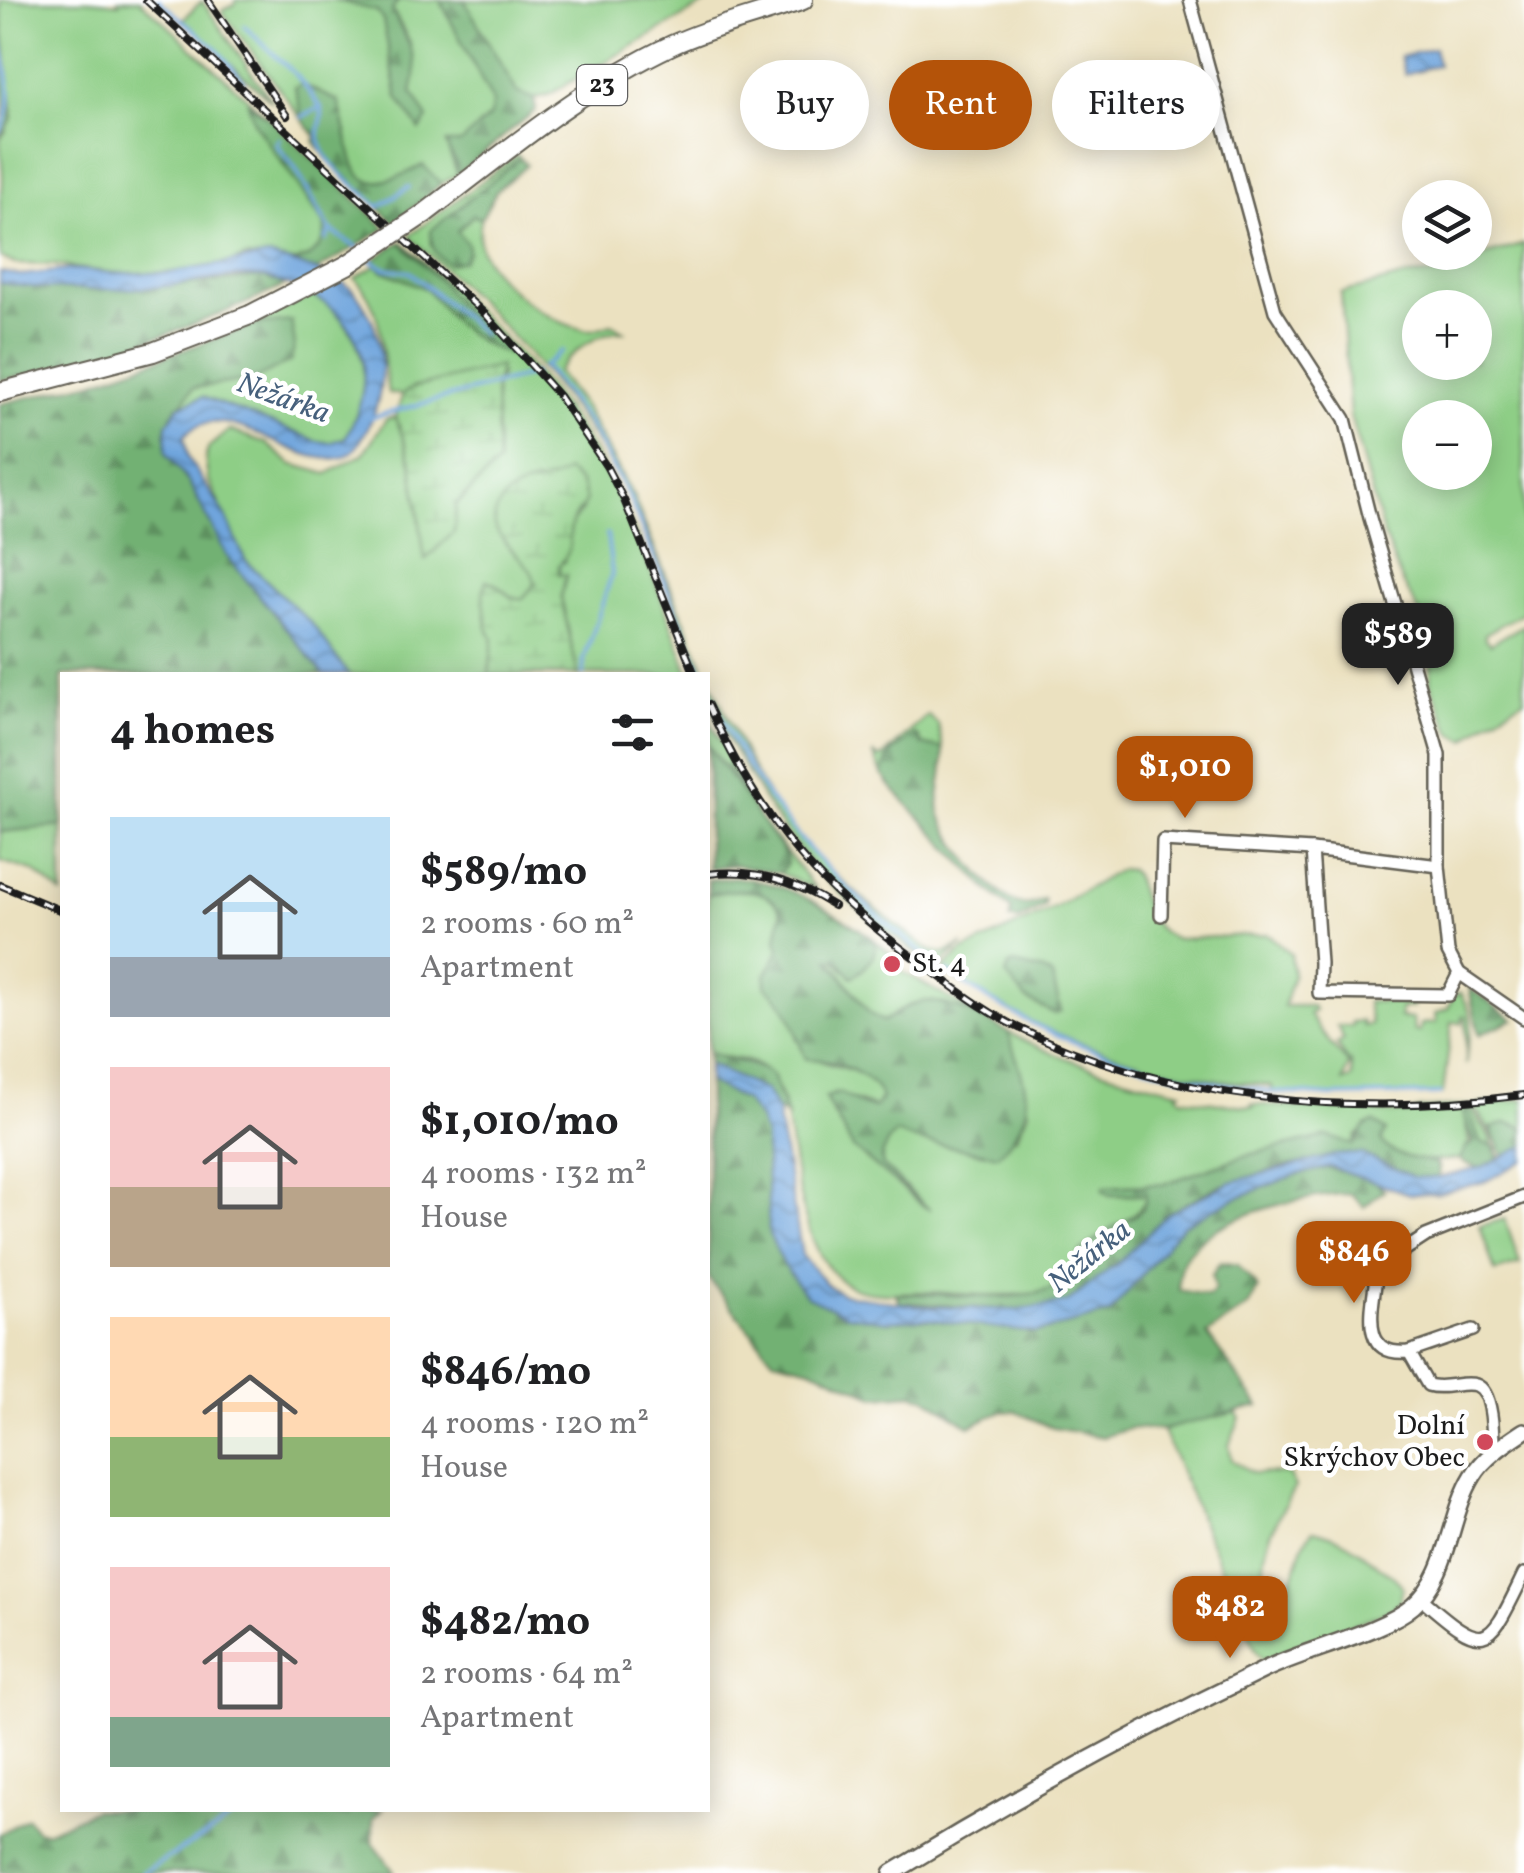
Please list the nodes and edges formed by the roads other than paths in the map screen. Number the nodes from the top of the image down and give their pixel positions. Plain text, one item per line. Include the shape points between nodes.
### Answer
1 (803, 0) edge
2 (1190, 0) edge
3 (0, 392) edge
4 (1312, 850) junction
5 (1439, 866) junction
6 (1161, 915) dead end
7 (1459, 973) junction
8 (1524, 1018) edge
9 (1524, 1198) edge
10 (1474, 1330) dead end
11 (1409, 1352) junction
12 (1494, 1430) junction
13 (1522, 1432) edge
14 (1492, 1454) junction
15 (1524, 1574) edge
16 (1421, 1598) junction
17 (892, 1873) edge

1 - 3 main road, 23, bridge via 674,44 620,73 347,265 250,315 153,352
2 - 5 street via 1274,311 1344,419 1439,754
4 - 5 street
4 - 6 street via 1163,840
4 - 7 street via 1319,993 1448,995
5 - 7 street via 1448,952
7 - 8 street
9 - 11 street via 1426,1236 1377,1268 1372,1335 1389,1354
10 - 11 street
11 - 12 street via 1428,1385 1483,1390
12 - 13 street
12 - 14 street
13 - 14 street
14 - 16 street via 1473,1475
15 - 16 street via 1500,1626 1481,1637 1465,1634
16 - 17 street via 1394,1618 1194,1704

